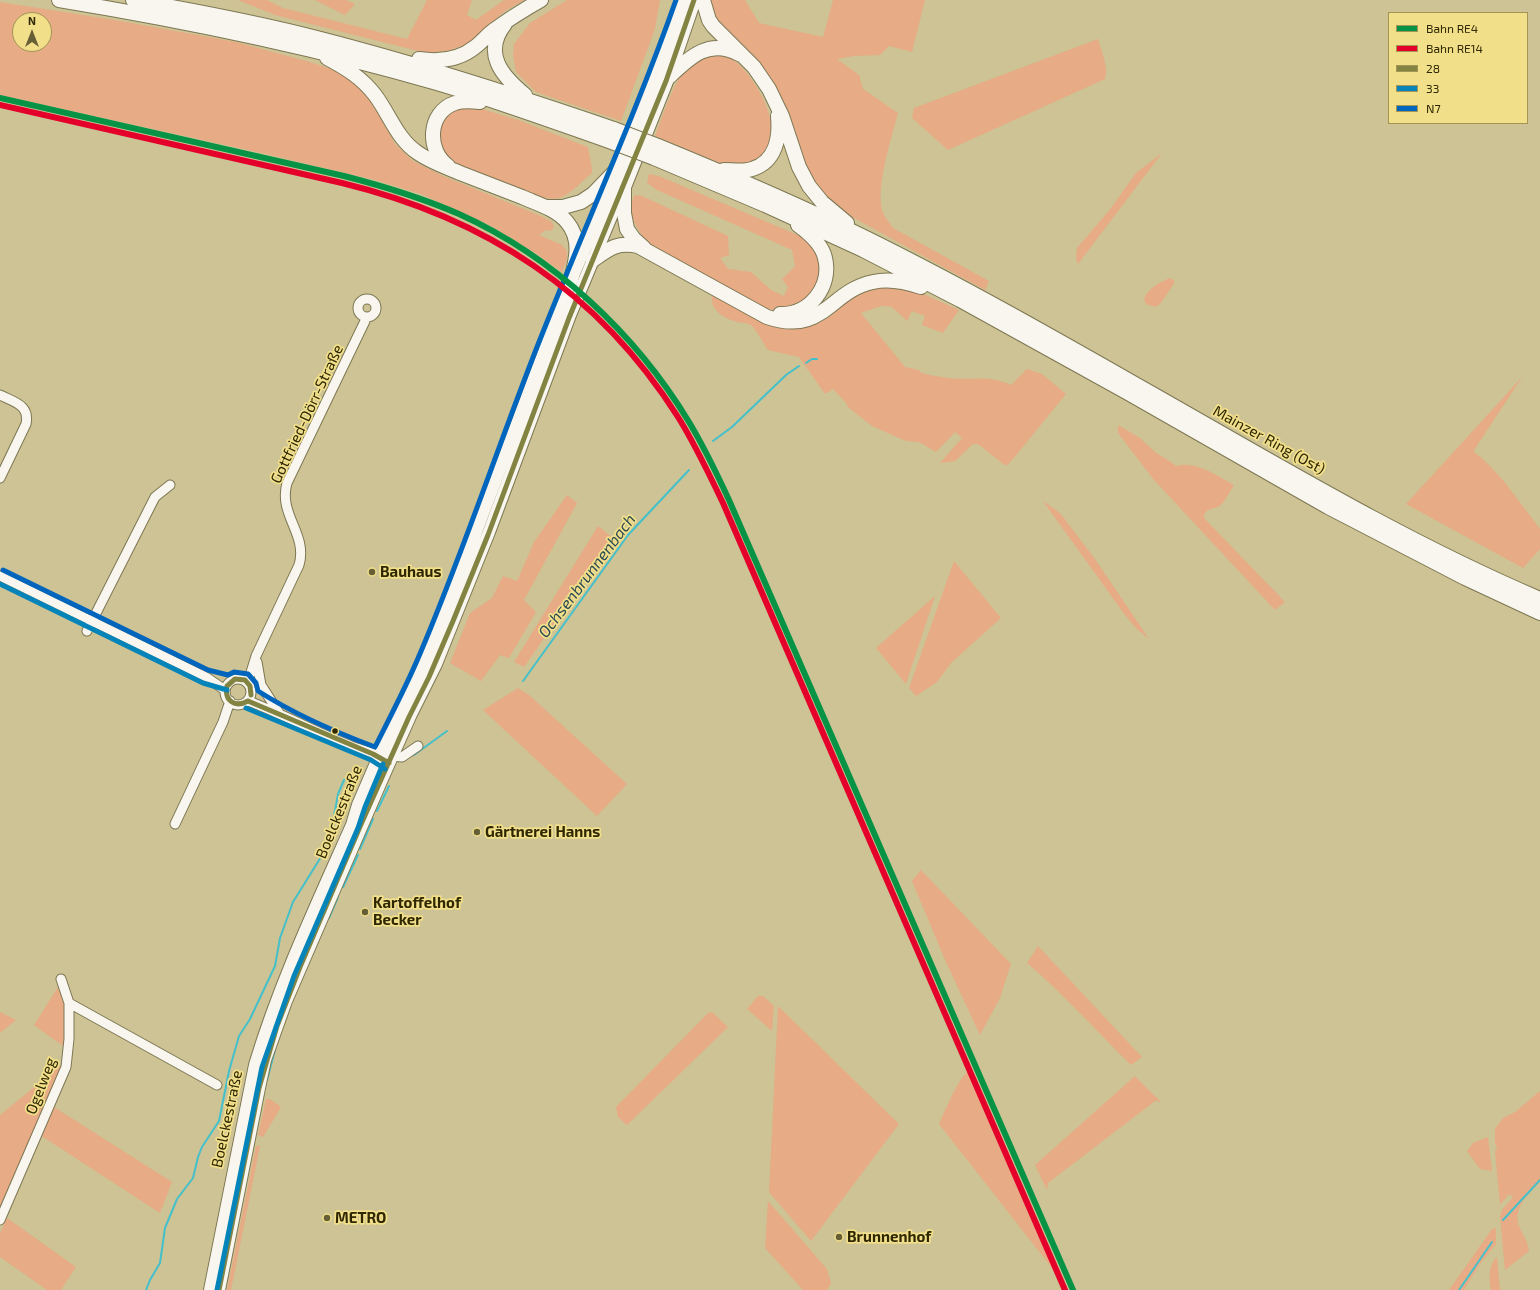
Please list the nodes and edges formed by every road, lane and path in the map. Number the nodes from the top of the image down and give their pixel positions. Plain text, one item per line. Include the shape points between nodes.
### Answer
1 (59, 0) edge
2 (133, 0) edge
3 (541, 0) edge
4 (674, 0) edge
5 (683, 0) edge
6 (694, 0) edge
7 (703, 0) edge
8 (509, 20) junction
9 (669, 40) junction
10 (301, 47) junction
11 (369, 52) junction
12 (744, 58) junction
13 (667, 79) junction
14 (532, 100) junction
15 (775, 101) junction
16 (519, 109) junction
17 (612, 135) junction
18 (656, 152) junction
19 (620, 166) junction
20 (453, 170) junction
21 (716, 170) junction
22 (624, 187) junction
23 (765, 205) junction
24 (545, 207) junction
25 (868, 239) junction
26 (644, 248) junction
27 (593, 260) junction
28 (573, 287) junction
29 (960, 300) junction
30 (752, 308) junction
31 (366, 317) dead end
32 (0, 395) edge
33 (0, 478) edge
34 (170, 486) dead end
35 (0, 576) edge
36 (1540, 599) edge
37 (1540, 613) edge
38 (93, 621) junction
39 (87, 631) dead end
40 (256, 656) junction
41 (245, 681) junction
42 (227, 686) junction
43 (250, 698) junction
44 (233, 703) junction
45 (279, 713) junction
46 (418, 746) dead end
47 (384, 759) junction
48 (175, 824) dead end
49 (61, 979) dead end
50 (69, 1003) junction
51 (217, 1085) dead end
52 (0, 1220) edge
53 (210, 1290) edge
54 (219, 1290) edge

1 - 10 highway via 180,21
2 - 11 highway via 249,23
3 - 8 highway
4 - 9 highway
5 - 9 highway
6 - 13 highway
7 - 12 highway via 713,26
8 - 11 highway via 470,50 450,59 429,60
8 - 14 highway via 497,40 497,62 506,78
9 - 19 highway
10 - 16 highway
10 - 20 highway via 353,73 375,95 397,132 410,147 428,159
11 - 14 highway
12 - 13 highway via 727,50 708,49 691,57
12 - 15 highway via 762,78
13 - 22 highway
14 - 17 highway
15 - 21 highway via 777,144 767,161 751,170
15 - 25 highway via 787,129 798,167 809,186 831,210
16 - 17 highway
16 - 20 highway via 470,101 455,103 443,111 433,128 433,144 439,157
17 - 18 highway, bridge
18 - 21 highway
18 - 23 highway
19 - 24 highway via 593,194 581,202 563,208
19 - 28 main road
20 - 24 highway
21 - 25 highway
22 - 26 highway via 624,221 630,235
22 - 27 main road
23 - 29 highway via 863,250
23 - 30 highway via 800,226 816,242 825,257 825,282 814,300 792,313 765,313
24 - 28 highway via 566,221 574,233 578,253
25 - 36 highway, Mainzer Ring (Ost) via 986,300 1333,496 1463,563
26 - 27 highway via 630,244 616,245
26 - 30 highway
27 - 28 main road
28 - 47 main road, Boelckestraße
28 - 47 main road, Boelckestraße via 577,300 479,557 436,664
29 - 30 highway via 910,283 884,280 856,288 823,312 807,319 774,319
29 - 37 highway, Mainzer Ring (Ost) via 1368,528
31 - 40 street, Gottfried-Dörr-Straße via 287,483 286,506 300,542 302,557
32 - 33 street via 20,405 26,410 28,417
34 - 38 street via 155,497
35 - 38 street
38 - 39 street
38 - 42 street
40 - 41 street, Gottfried-Dörr-Straße
40 - 45 street via 261,685
41 - 42 street via 234,679
41 - 43 street via 252,689
42 - 44 street via 225,694
43 - 44 street via 241,705
43 - 45 street
44 - 48 street
45 - 47 street
46 - 47 street via 402,757
47 - 53 main road, Boelckestraße via 358,805 352,825 266,1029 255,1065
47 - 54 main road, Boelckestraße via 265,1060
49 - 50 street, Ogelweg
50 - 51 street
50 - 52 street, Ogelweg via 66,1067

